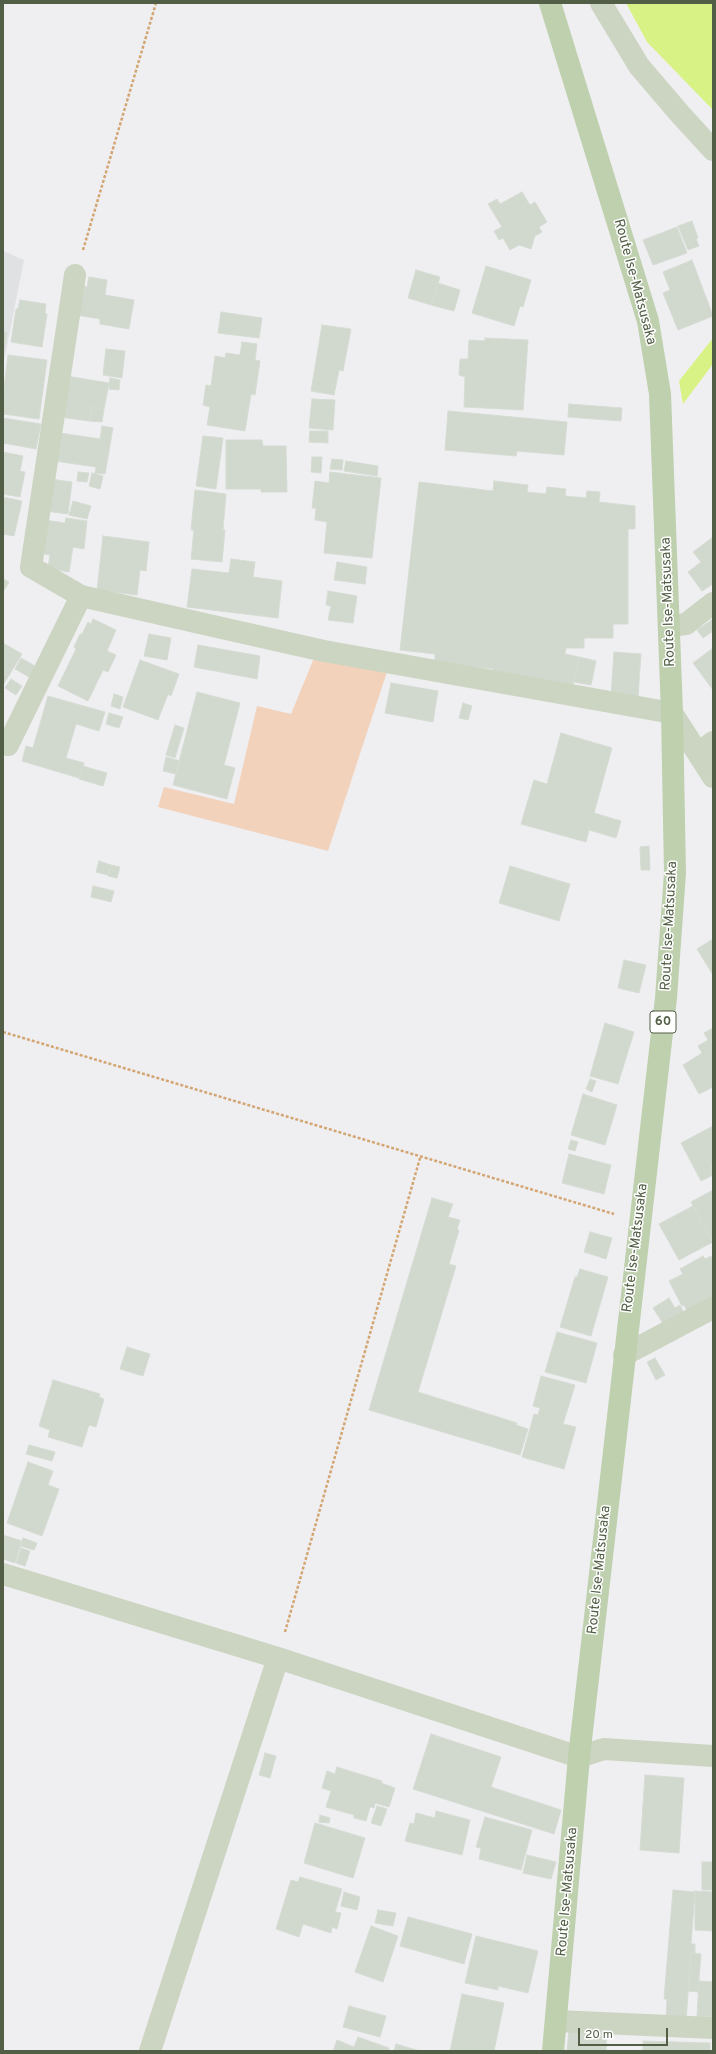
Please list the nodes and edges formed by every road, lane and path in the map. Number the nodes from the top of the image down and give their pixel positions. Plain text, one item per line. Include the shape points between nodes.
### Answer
1 (156, 3) edge
2 (550, 3) edge
3 (601, 3) edge
4 (713, 150) edge
5 (75, 275) joint
6 (81, 596) junction
7 (713, 603) edge
8 (670, 626) junction
9 (672, 713) junction
10 (3, 742) edge
11 (706, 748) edge
12 (713, 777) edge
13 (3, 1032) edge
14 (420, 1158) junction
15 (639, 1221) junction
16 (713, 1308) edge
17 (624, 1355) junction
18 (3, 1574) edge
19 (278, 1658) junction
20 (713, 1756) edge
21 (579, 1757) junction
22 (557, 2021) junction
23 (713, 2028) edge
24 (150, 2051) edge
25 (553, 2051) edge

1 - 5 path
2 - 8 main road, Route Ise-Matsusaka / 60 via 648,321 660,394
3 - 4 street via 639,66
5 - 6 street via 31,567
6 - 9 street via 324,651
6 - 10 street via 8,745
7 - 8 street via 686,624
8 - 9 main road, Route Ise-Matsusaka / 60
9 - 11 street
9 - 15 main road, Route Ise-Matsusaka / 60 via 675,873 666,998
11 - 12 street
13 - 14 path
14 - 15 path
14 - 19 path
15 - 17 main road, Route Ise-Matsusaka / 60
16 - 17 street
17 - 21 main road, Route Ise-Matsusaka / 60
18 - 19 street
19 - 21 street
19 - 24 street
20 - 21 street via 604,1749
21 - 22 main road, Route Ise-Matsusaka / 60
22 - 23 street
22 - 25 main road, Route Ise-Matsusaka / 60

